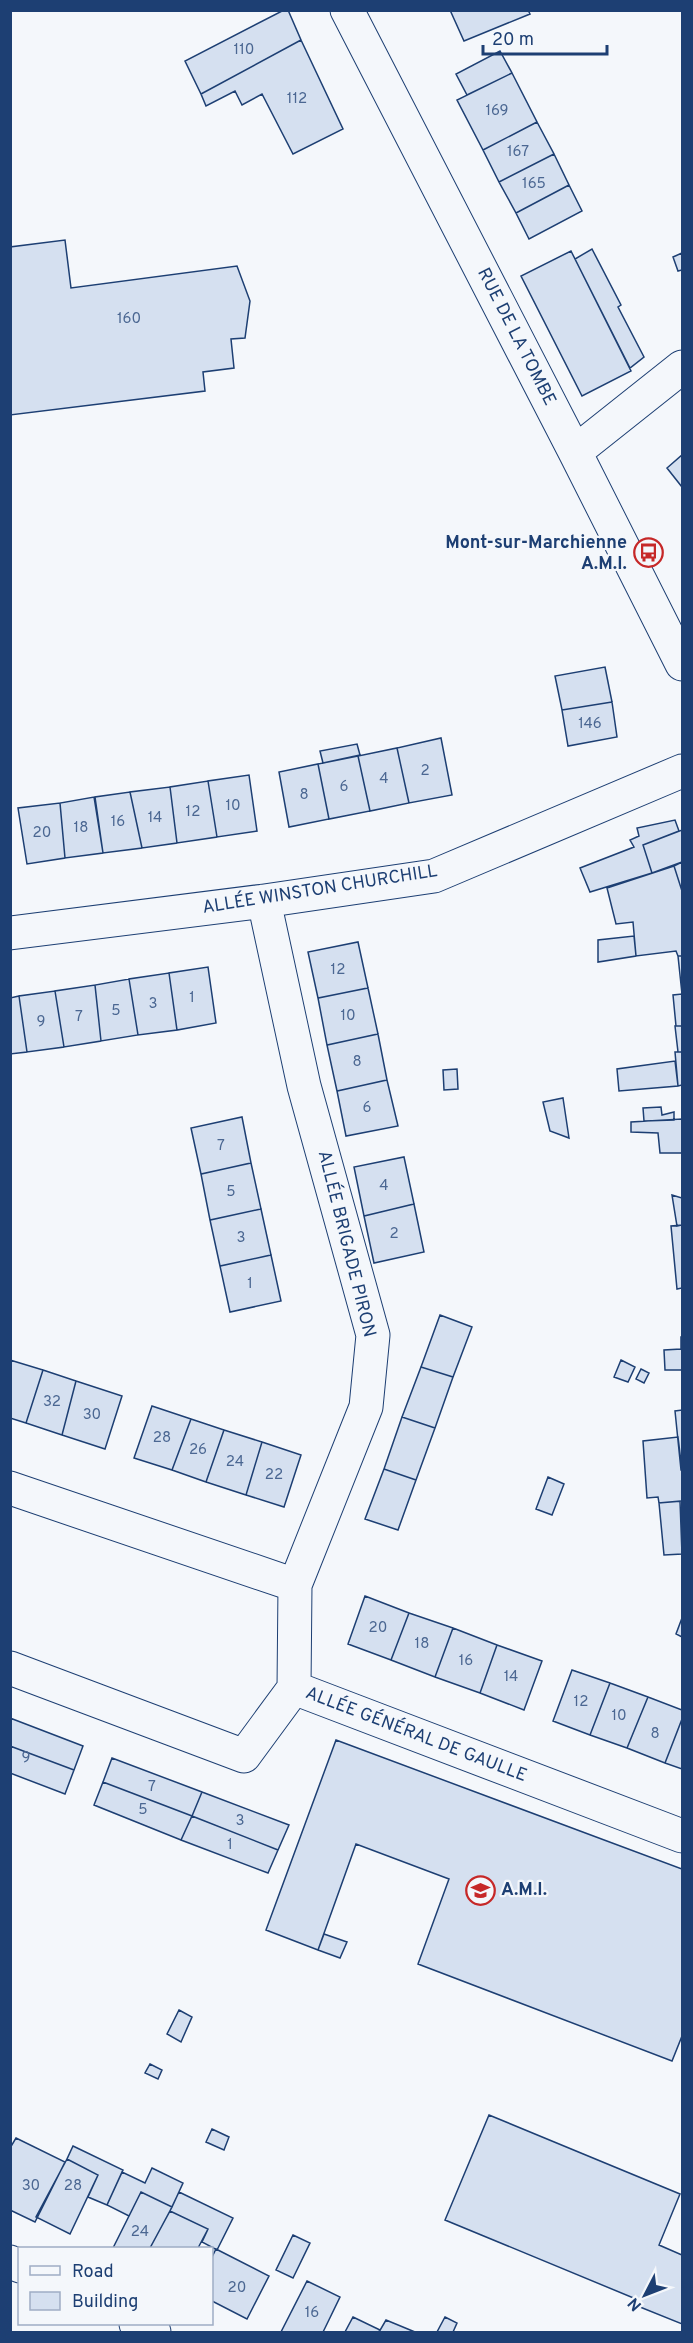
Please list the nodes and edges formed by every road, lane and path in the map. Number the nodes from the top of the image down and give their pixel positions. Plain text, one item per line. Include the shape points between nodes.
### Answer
1 (347, 10) edge
2 (682, 367) edge
3 (575, 452) junction
4 (682, 664) edge
5 (682, 771) edge
6 (264, 901) junction
7 (10, 933) edge
8 (10, 1488) edge
9 (295, 1585) junction
10 (10, 1668) edge
11 (294, 1688) junction
12 (682, 1836) edge
13 (138, 2325) edge
14 (154, 2332) edge

1 - 3 street, RUE DE LA TOMBE
2 - 3 street
3 - 4 street, RUE DE LA TOMBE
5 - 6 street, ALLÉE WINSTON CHURCHILL via 434,876
6 - 7 street, ALLÉE WINSTON CHURCHILL
6 - 9 street, ALLÉE BRIGADE PIRON via 304,1086 373,1335 366,1407
8 - 9 street
9 - 11 street, ALLÉE BRIGADE PIRON
10 - 11 street, ALLÉE GÉNÉRAL DE GAULLE via 244,1756
11 - 12 street, ALLÉE GÉNÉRAL DE GAULLE
13 - 14 street

